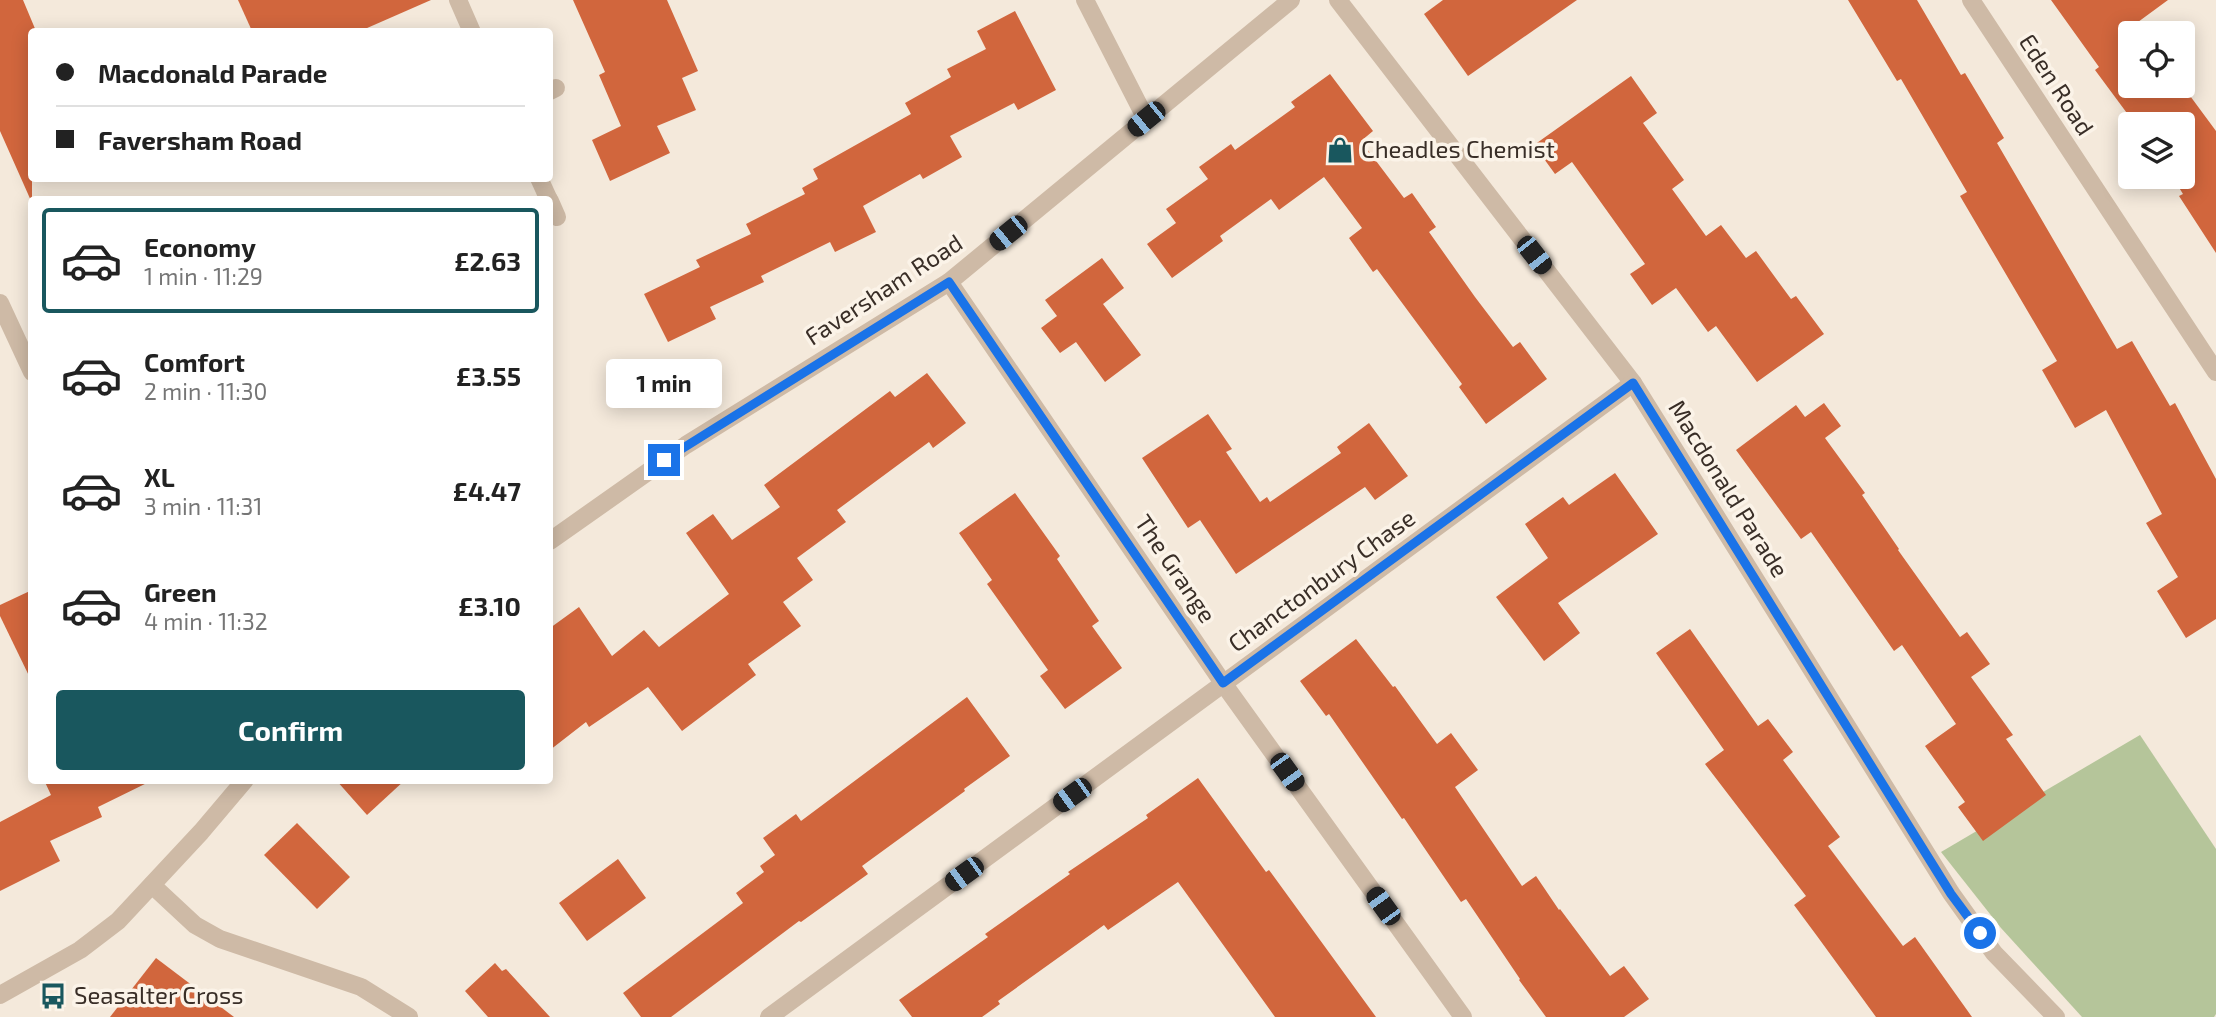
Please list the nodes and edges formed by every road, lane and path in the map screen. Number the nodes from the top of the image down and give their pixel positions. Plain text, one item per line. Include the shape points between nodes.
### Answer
1 (458, 0) edge
2 (1085, 0) edge
3 (1291, 0) edge
4 (1338, 0) edge
5 (1971, 0) edge
6 (470, 28) edge
7 (1146, 119) junction
8 (949, 282) junction
9 (0, 303) edge
10 (28, 363) edge
11 (2216, 372) edge
12 (1633, 383) junction
13 (553, 539) edge
14 (1223, 683) junction
15 (239, 784) edge
16 (152, 885) junction
17 (0, 995) edge
18 (408, 1017) edge
19 (769, 1017) edge
20 (1463, 1017) edge
21 (2056, 1017) edge

1 - 6 street
2 - 7 street
3 - 7 street, Faversham Road
4 - 12 street, Macdonald Parade
5 - 11 street, Eden Road
7 - 8 street, Faversham Road
8 - 13 street, Faversham Road via 686,445
8 - 14 street, The Grange
9 - 10 street
12 - 14 street, Chanctonbury Chase
12 - 21 street, Macdonald Parade via 1951,894 1994,953
14 - 19 street, Chanctonbury Chase
14 - 20 street, The Grange
15 - 16 street
16 - 17 street via 118,921 80,950
16 - 18 street via 195,925 220,939 361,987

